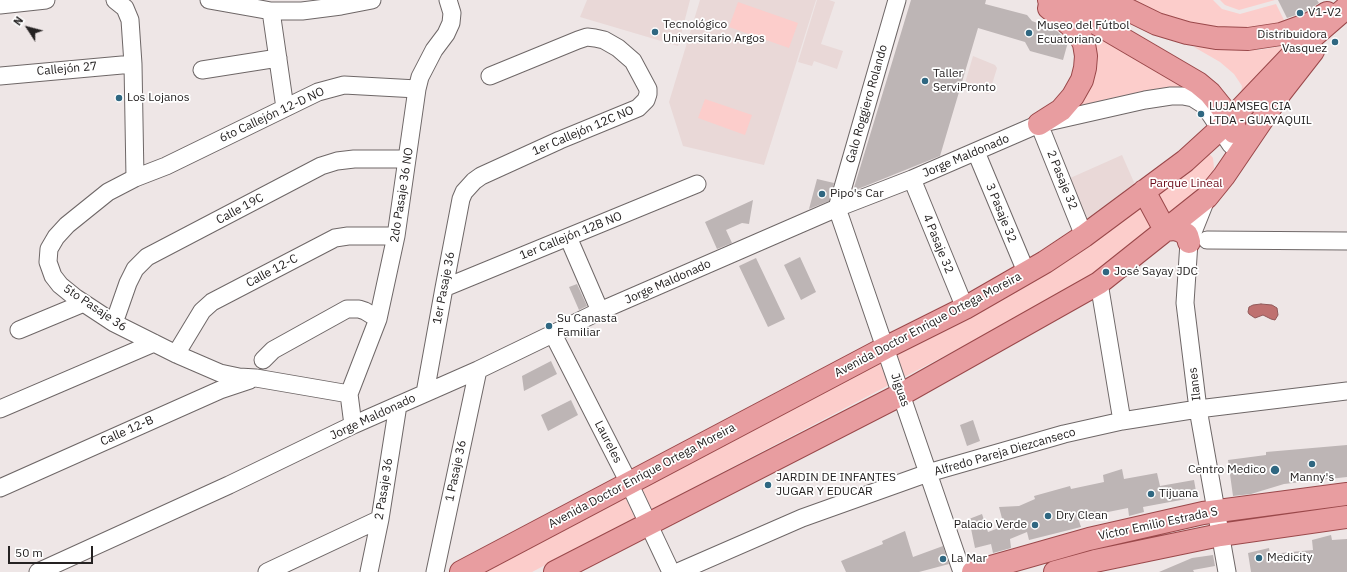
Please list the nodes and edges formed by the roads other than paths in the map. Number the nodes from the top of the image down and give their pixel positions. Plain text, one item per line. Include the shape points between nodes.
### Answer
1 (46, 0) edge
2 (117, 0) edge
3 (209, 0) edge
4 (372, 0) edge
5 (448, 0) edge
6 (897, 0) edge
7 (1038, 0) edge
8 (1049, 0) edge
9 (1088, 0) edge
10 (1108, 0) edge
11 (342, 3) edge
12 (0, 5) edge
13 (1347, 7) edge
14 (271, 11) junction
15 (278, 58) junction
16 (133, 64) junction
17 (202, 70) dead end
18 (0, 76) edge
19 (490, 76) dead end
20 (417, 88) junction
21 (285, 108) junction
22 (1039, 124) junction
23 (1240, 128) junction
24 (976, 152) junction
25 (408, 159) junction
26 (135, 178) junction
27 (912, 179) junction
28 (697, 184) dead end
29 (468, 186) joint
30 (1144, 191) junction
31 (1207, 197) junction
32 (837, 208) junction
33 (1165, 230) junction
34 (396, 236) junction
35 (1084, 236) junction
36 (568, 237) junction
37 (1198, 241) junction
38 (1347, 241) edge
39 (1026, 274) junction
40 (1098, 283) junction
41 (444, 288) junction
42 (84, 303) junction
43 (964, 308) junction
44 (600, 311) junction
45 (378, 319) junction
46 (114, 323) junction
47 (19, 330) dead end
48 (553, 334) junction
49 (154, 343) junction
50 (885, 348) junction
51 (176, 354) junction
52 (263, 360) dead end
53 (478, 370) junction
54 (256, 378) junction
55 (1347, 391) edge
56 (425, 393) junction
57 (349, 394) junction
58 (902, 394) junction
59 (398, 405) junction
60 (0, 409) edge
61 (1198, 409) junction
62 (1122, 421) junction
63 (353, 425) junction
64 (928, 474) junction
65 (629, 483) junction
66 (0, 488) edge
67 (1347, 494) edge
68 (1216, 511) junction
69 (1347, 517) edge
70 (380, 519) junction
71 (649, 524) junction
72 (1220, 535) junction
73 (1089, 539) junction
74 (1095, 561) junction
75 (73, 564) edge
76 (283, 568) edge
77 (38, 572) edge
78 (267, 572) edge
79 (369, 572) edge
80 (435, 572) edge
81 (461, 572) edge
82 (555, 572) edge
83 (671, 572) edge
84 (678, 572) edge
85 (962, 572) edge
86 (973, 572) edge
87 (1056, 572) edge
88 (1227, 572) edge

1 - 12 street
2 - 16 street via 125,8 130,20
3 - 14 street
4 - 11 street
5 - 20 street, 2do Pasaje 36 NO via 452,13 451,23 434,50
6 - 32 street, Galo Roggiero Rolando
7 - 22 main road via 1070,25 1082,40 1086,56 1082,80 1073,96 1061,110
8 - 23 main road via 1075,11 1179,71 1210,93
9 - 23 main road via 1218,84
10 - 13 main road via 1157,24 1187,33 1248,40 1281,34 1311,23 1328,12
11 - 14 street via 302,11
13 - 23 main road, Avenida Doctor Enrique Ortega Moreira via 1294,53
14 - 15 street
15 - 17 street
15 - 21 street
16 - 18 street, Callejón 27
16 - 26 street
19 - 29 street, 1er Callejón 12C NO via 578,40 596,38 618,48 633,61 648,89 648,94 638,108 481,176
20 - 21 street, 6to Callejón 12-D NO via 344,85 318,92
20 - 25 street, 2do Pasaje 36 NO
21 - 26 street, 6to Callejón 12-D NO via 166,166
22 - 23 street, Jorge Maldonado via 1145,100 1183,96 1193,98
22 - 24 street, Jorge Maldonado
22 - 35 street, 2 Pasaje 32
23 - 30 main road, Avenida Doctor Enrique Ortega Moreira via 1184,160
23 - 31 main road
24 - 27 street, Jorge Maldonado
24 - 39 street, 3 Pasaje 32
25 - 34 street, 2do Pasaje 36 NO
25 - 46 street, Calle 19C via 354,159 321,166 146,258 135,269 128,283
26 - 42 street, 5to Pasaje 36 via 108,192 82,212 56,237 49,249 48,262 53,276 60,285
27 - 32 street, Jorge Maldonado
27 - 43 street, 4 Pasaje 32
28 - 36 street, 1er Callejón 12B NO
29 - 41 street, 1er Pasaje 36 via 461,200
30 - 33 main road
30 - 35 main road, Avenida Doctor Enrique Ortega Moreira
31 - 33 main road
31 - 37 street, Ilanes
32 - 44 street, Jorge Maldonado
32 - 50 street, Jiguas
33 - 37 main road via 1181,231
33 - 40 main road
34 - 45 street, 2do Pasaje 36 NO
34 - 51 street, Calle 12-C via 335,238 212,302 202,311
35 - 39 main road, Avenida Doctor Enrique Ortega Moreira
36 - 41 street, 1er Callejón 12B NO
36 - 44 street
37 - 38 street
37 - 61 street, Ilanes via 1185,303
39 - 43 main road, Avenida Doctor Enrique Ortega Moreira
40 - 58 main road
40 - 62 street
41 - 56 street, 1er Pasaje 36
42 - 46 street, 5to Pasaje 36
42 - 47 street
43 - 50 main road, Avenida Doctor Enrique Ortega Moreira
44 - 48 street, Jorge Maldonado
45 - 52 street via 359,309 347,309 273,350
45 - 57 street, 2do Pasaje 36 NO
46 - 49 street, 5to Pasaje 36
48 - 53 street, Jorge Maldonado
48 - 65 street, Laureles
49 - 51 street, 5to Pasaje 36
49 - 60 street
50 - 58 street, Jiguas
50 - 65 main road, Avenida Doctor Enrique Ortega Moreira
51 - 54 street, 5to Pasaje 36 via 220,373
53 - 56 street, Jorge Maldonado
53 - 80 street, 1 Pasaje 36
54 - 57 street, 5to Pasaje 36
54 - 66 street, Calle 12-B via 220,390
55 - 61 street, Alfredo Pareja Diezcanseco
56 - 59 street, Jorge Maldonado
57 - 63 street
58 - 64 street, Jiguas
58 - 71 main road
59 - 63 street, Jorge Maldonado
59 - 70 street, 2 Pasaje 36
61 - 62 street, Alfredo Pareja Diezcanseco
61 - 68 street, Ilanes
62 - 64 street, Alfredo Pareja Diezcanseco via 1064,434
63 - 75 street, Jorge Maldonado
64 - 84 street, Alfredo Pareja Diezcanseco via 802,518
64 - 85 street, Jiguas
65 - 71 street, Laureles
65 - 81 main road, Avenida Doctor Enrique Ortega Moreira
67 - 68 main road, Víctor Emilio Estrada S
68 - 72 street, Ilanes
68 - 73 main road, Víctor Emilio Estrada S
69 - 72 main road, Víctor Emilio Estrada S
70 - 76 street
70 - 79 street, 2 Pasaje 36
71 - 82 main road
71 - 83 street, Laureles
72 - 74 main road, Víctor Emilio Estrada S
72 - 88 street, Ilanes
73 - 74 main road
73 - 86 main road, Víctor Emilio Estrada S
74 - 87 main road, Víctor Emilio Estrada S
75 - 77 street, Jorge Maldonado
76 - 78 street

